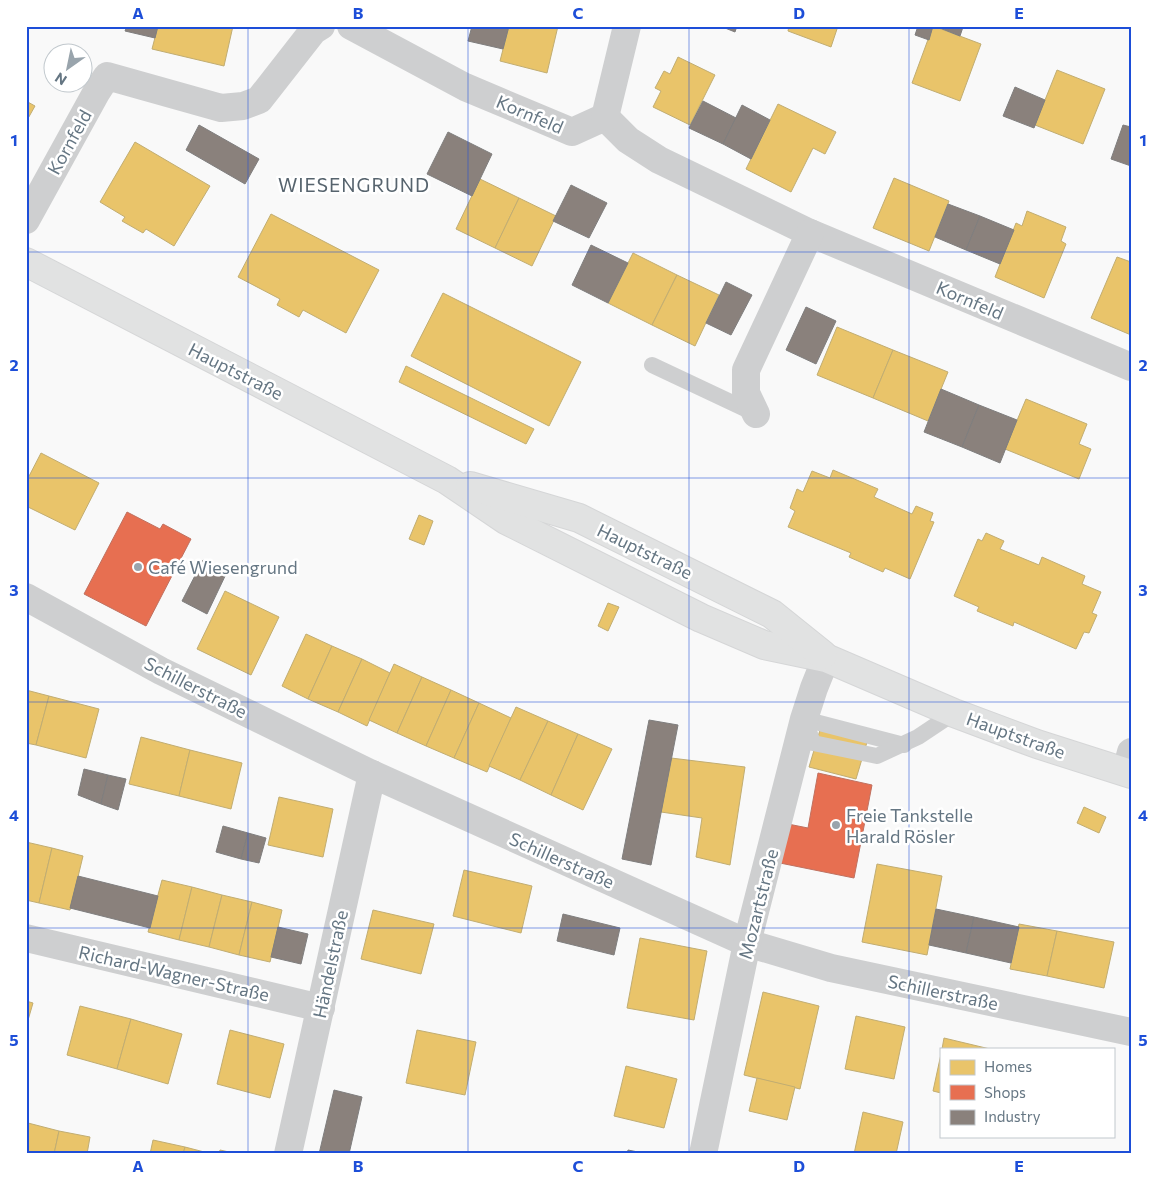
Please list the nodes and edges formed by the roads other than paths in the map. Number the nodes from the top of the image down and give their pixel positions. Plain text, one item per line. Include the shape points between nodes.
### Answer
1 (321, 26) edge
2 (350, 26) edge
3 (627, 26) edge
4 (605, 117) junction
5 (26, 220) edge
6 (810, 232) junction
7 (26, 262) edge
8 (652, 364) dead end
9 (1131, 367) edge
10 (756, 414) joint
11 (446, 480) junction
12 (26, 597) edge
13 (826, 658) junction
14 (954, 713) junction
15 (804, 719) junction
16 (1130, 767) edge
17 (372, 774) junction
18 (26, 938) edge
19 (748, 943) junction
20 (321, 1008) junction
21 (1131, 1032) edge
22 (288, 1154) edge
23 (703, 1154) edge

1 - 5 street, Kornfeld via 313,31 259,100 243,106 222,108 107,76
2 - 4 street, Kornfeld via 465,87 572,132
3 - 4 street
4 - 6 street, Kornfeld via 628,140 659,160
6 - 9 street, Kornfeld
6 - 10 street via 746,370 746,393
7 - 11 main road, Hauptstraße
8 - 10 lane
11 - 13 main road, Hauptstraße via 506,520 701,618 764,645
11 - 13 main road, Hauptstraße via 579,518 772,614
12 - 17 street, Schillerstraße via 161,671
13 - 14 main road, Hauptstraße
13 - 15 street, Mozartstraße
14 - 15 lane via 904,745 877,756 813,743
14 - 16 main road, Hauptstraße via 1037,744
15 - 19 street, Mozartstraße
17 - 19 street, Schillerstraße
17 - 20 street, Händelstraße
18 - 20 street, Richard-Wagner-Straße
19 - 21 street, Schillerstraße via 831,968
19 - 23 street, Mozartstraße
20 - 22 street, Händelstraße

